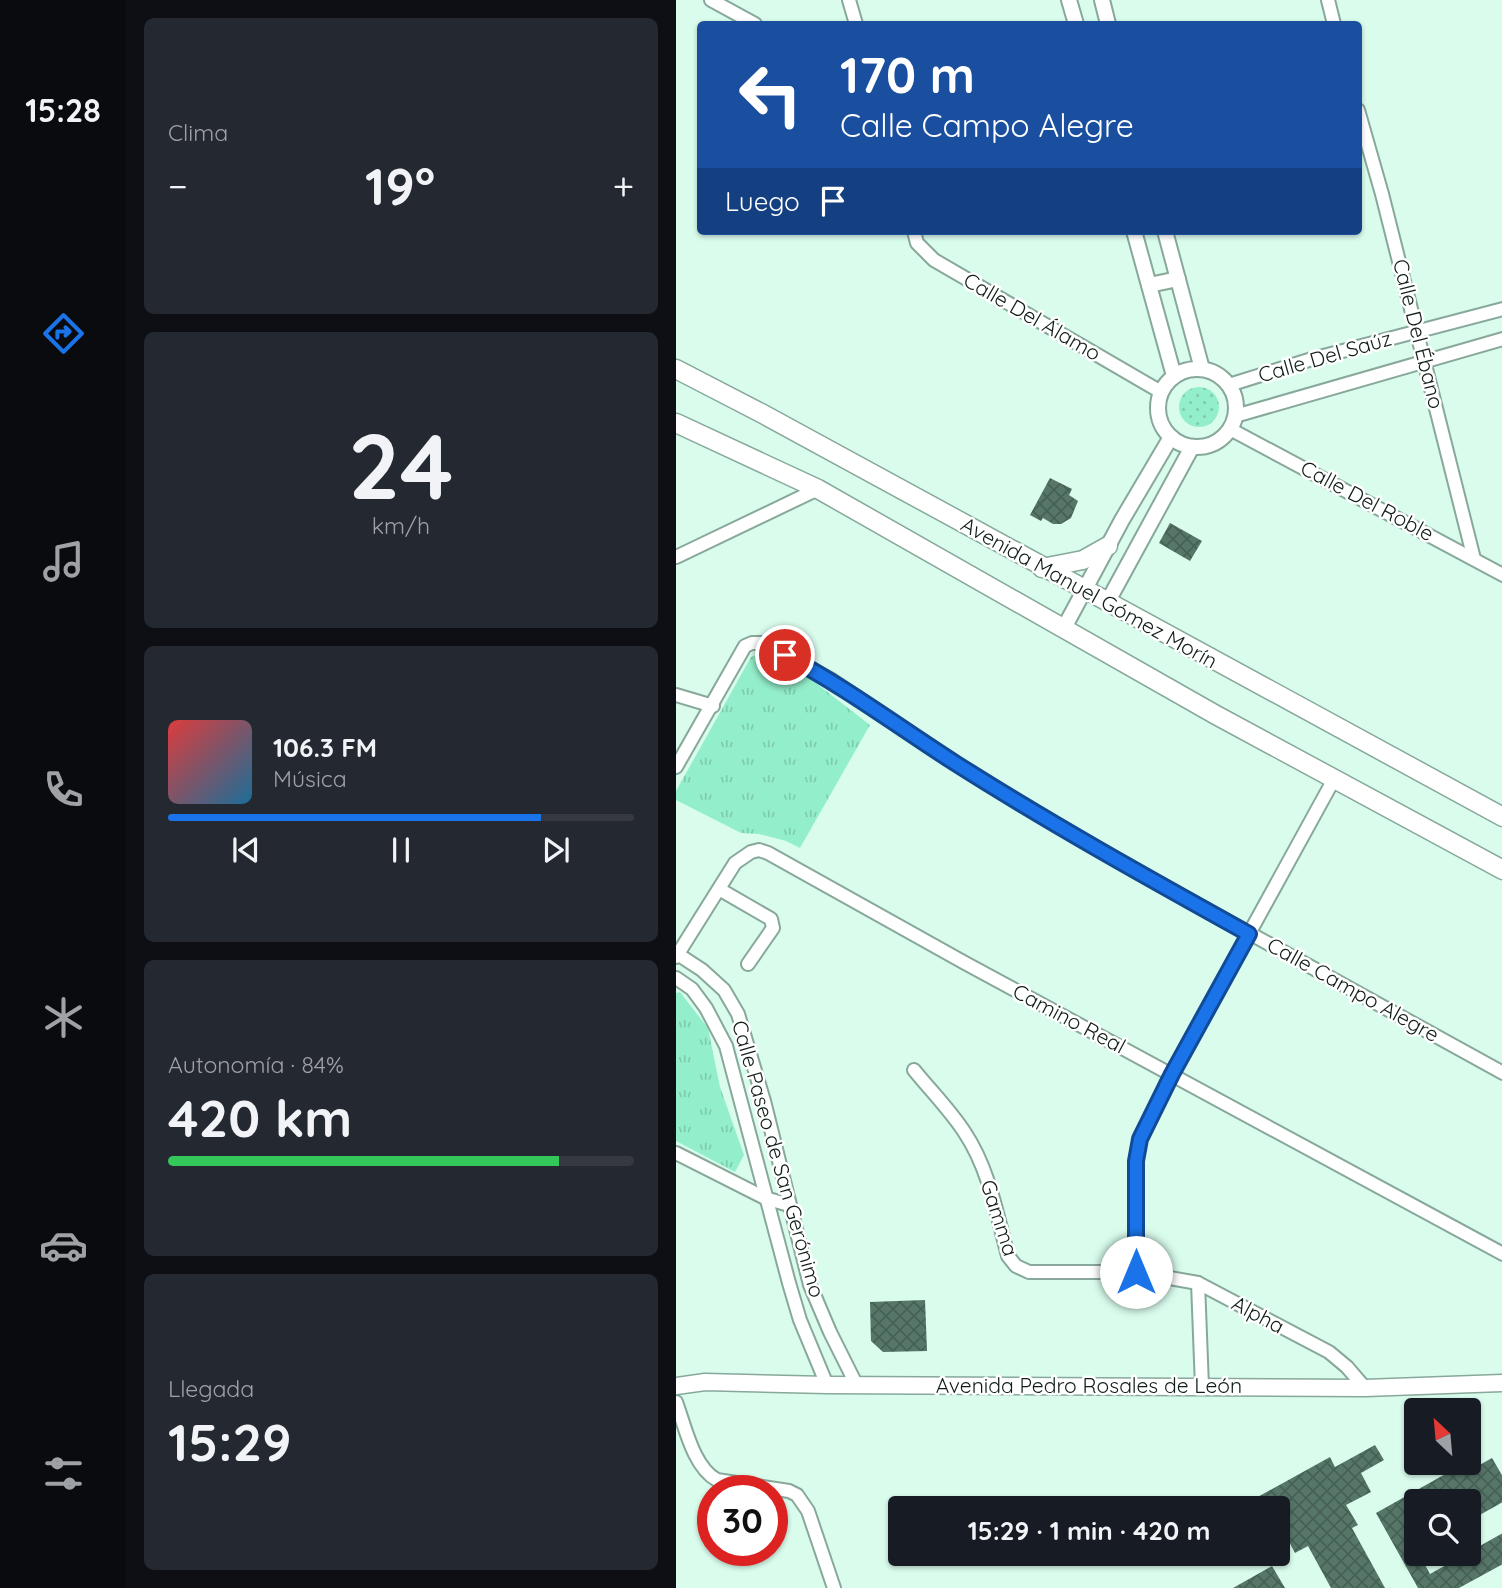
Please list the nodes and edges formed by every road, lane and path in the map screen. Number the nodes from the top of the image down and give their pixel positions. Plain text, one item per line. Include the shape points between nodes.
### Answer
1 (711, 0) edge
2 (849, 0) edge
3 (1069, 0) edge
4 (1102, 0) edge
5 (1328, 0) edge
6 (750, 21) edge
7 (855, 21) edge
8 (1075, 21) edge
9 (1107, 21) edge
10 (1334, 21) edge
11 (1362, 125) edge
12 (915, 235) edge
13 (1135, 235) edge
14 (1166, 235) edge
15 (1178, 279) junction
16 (1149, 285) junction
17 (1503, 309) edge
18 (1417, 331) junction
19 (1503, 339) edge
20 (1424, 361) junction
21 (676, 369) edge
22 (1202, 369) junction
23 (1174, 376) junction
24 (1229, 385) junction
25 (1161, 392) junction
26 (676, 423) edge
27 (1233, 423) junction
28 (1171, 437) junction
29 (1192, 447) junction
30 (818, 489) junction
31 (1108, 546) junction
32 (676, 557) edge
33 (1474, 559) junction
34 (1042, 568) junction
35 (1503, 575) edge
36 (1084, 590) junction
37 (1107, 603) junction
38 (1064, 628) junction
39 (676, 695) edge
40 (713, 706) junction
41 (676, 767) edge
42 (1334, 779) junction
43 (1503, 817) edge
44 (1503, 870) edge
45 (719, 889) junction
46 (1249, 934) junction
47 (677, 955) edge
48 (748, 964) dead end
49 (676, 978) edge
50 (914, 1070) dead end
51 (1503, 1073) edge
52 (1172, 1074) junction
53 (676, 1153) edge
54 (765, 1198) junction
55 (789, 1205) junction
56 (1503, 1254) edge
57 (1136, 1272) junction
58 (1198, 1283) junction
59 (1503, 1383) edge
60 (856, 1384) junction
61 (827, 1385) junction
62 (676, 1386) edge
63 (1202, 1387) junction
64 (1365, 1388) junction
65 (676, 1402) edge
66 (834, 1588) edge

1 - 6 street
2 - 7 street
3 - 8 street
4 - 9 street
5 - 10 street
11 - 18 street, Calle Del Ébano
12 - 25 street, Calle Del Álamo via 934,260
13 - 16 street
14 - 15 street
15 - 16 street
15 - 22 street
16 - 23 street
17 - 18 street, Calle Del Saúz
18 - 20 street, Calle Del Ébano
18 - 24 street, Calle Del Saúz
19 - 20 street, Calle Del Saúz
20 - 27 street, Calle Del Saúz
20 - 33 street, Calle Del Ébano
21 - 34 main road, Avenida Manuel Gómez Morín
22 - 23 street
22 - 24 street
23 - 25 street
24 - 27 street via 1234,394
25 - 28 street via 1158,416
26 - 30 main road, Avenida Manuel Gómez Morín
27 - 29 street via 1214,443
27 - 33 street, Calle Del Roble
28 - 29 street
28 - 31 street
29 - 37 street
30 - 32 street
30 - 38 main road, Avenida Manuel Gómez Morín
31 - 34 main road via 1083,560
31 - 36 street
33 - 35 street, Calle Del Roble
34 - 36 main road, Avenida Manuel Gómez Morín
36 - 37 main road, Avenida Manuel Gómez Morín
36 - 38 street
37 - 43 main road, Avenida Manuel Gómez Morín
38 - 42 main road, Avenida Manuel Gómez Morín
39 - 40 street
40 - 41 street, Calle Campo Alegre
40 - 46 street, Calle Campo Alegre via 745,646 763,643 830,679 956,764
42 - 44 main road, Avenida Manuel Gómez Morín
42 - 46 street
45 - 47 street, Camino Real
45 - 48 street via 773,923
45 - 52 street, Camino Real via 743,855 759,850 768,853
46 - 51 street, Calle Campo Alegre
46 - 52 street
47 - 55 street, Calle Paseo de San Gerónimo via 724,990 738,1014
49 - 54 street, Calle Paseo de San Gerónimo via 706,1007 726,1046
50 - 57 street, Gamma via 973,1146 1008,1256 1016,1266 1029,1272
52 - 56 street, Camino Real
52 - 57 street via 1136,1153
53 - 54 street
54 - 55 street
54 - 61 street, Calle Paseo de San Gerónimo via 800,1320
55 - 60 street, Calle Paseo de San Gerónimo via 810,1285
57 - 58 street, Alpha
58 - 63 street
58 - 64 street, Alpha via 1329,1352
59 - 64 main road, Avenida Pedro Rosales de León
60 - 61 main road, Avenida Pedro Rosales de León
60 - 63 main road, Avenida Pedro Rosales de León
61 - 62 main road, Avenida Pedro Rosales de León via 705,1382
63 - 64 main road, Avenida Pedro Rosales de León
65 - 66 street via 696,1455 710,1476 789,1491 802,1502

